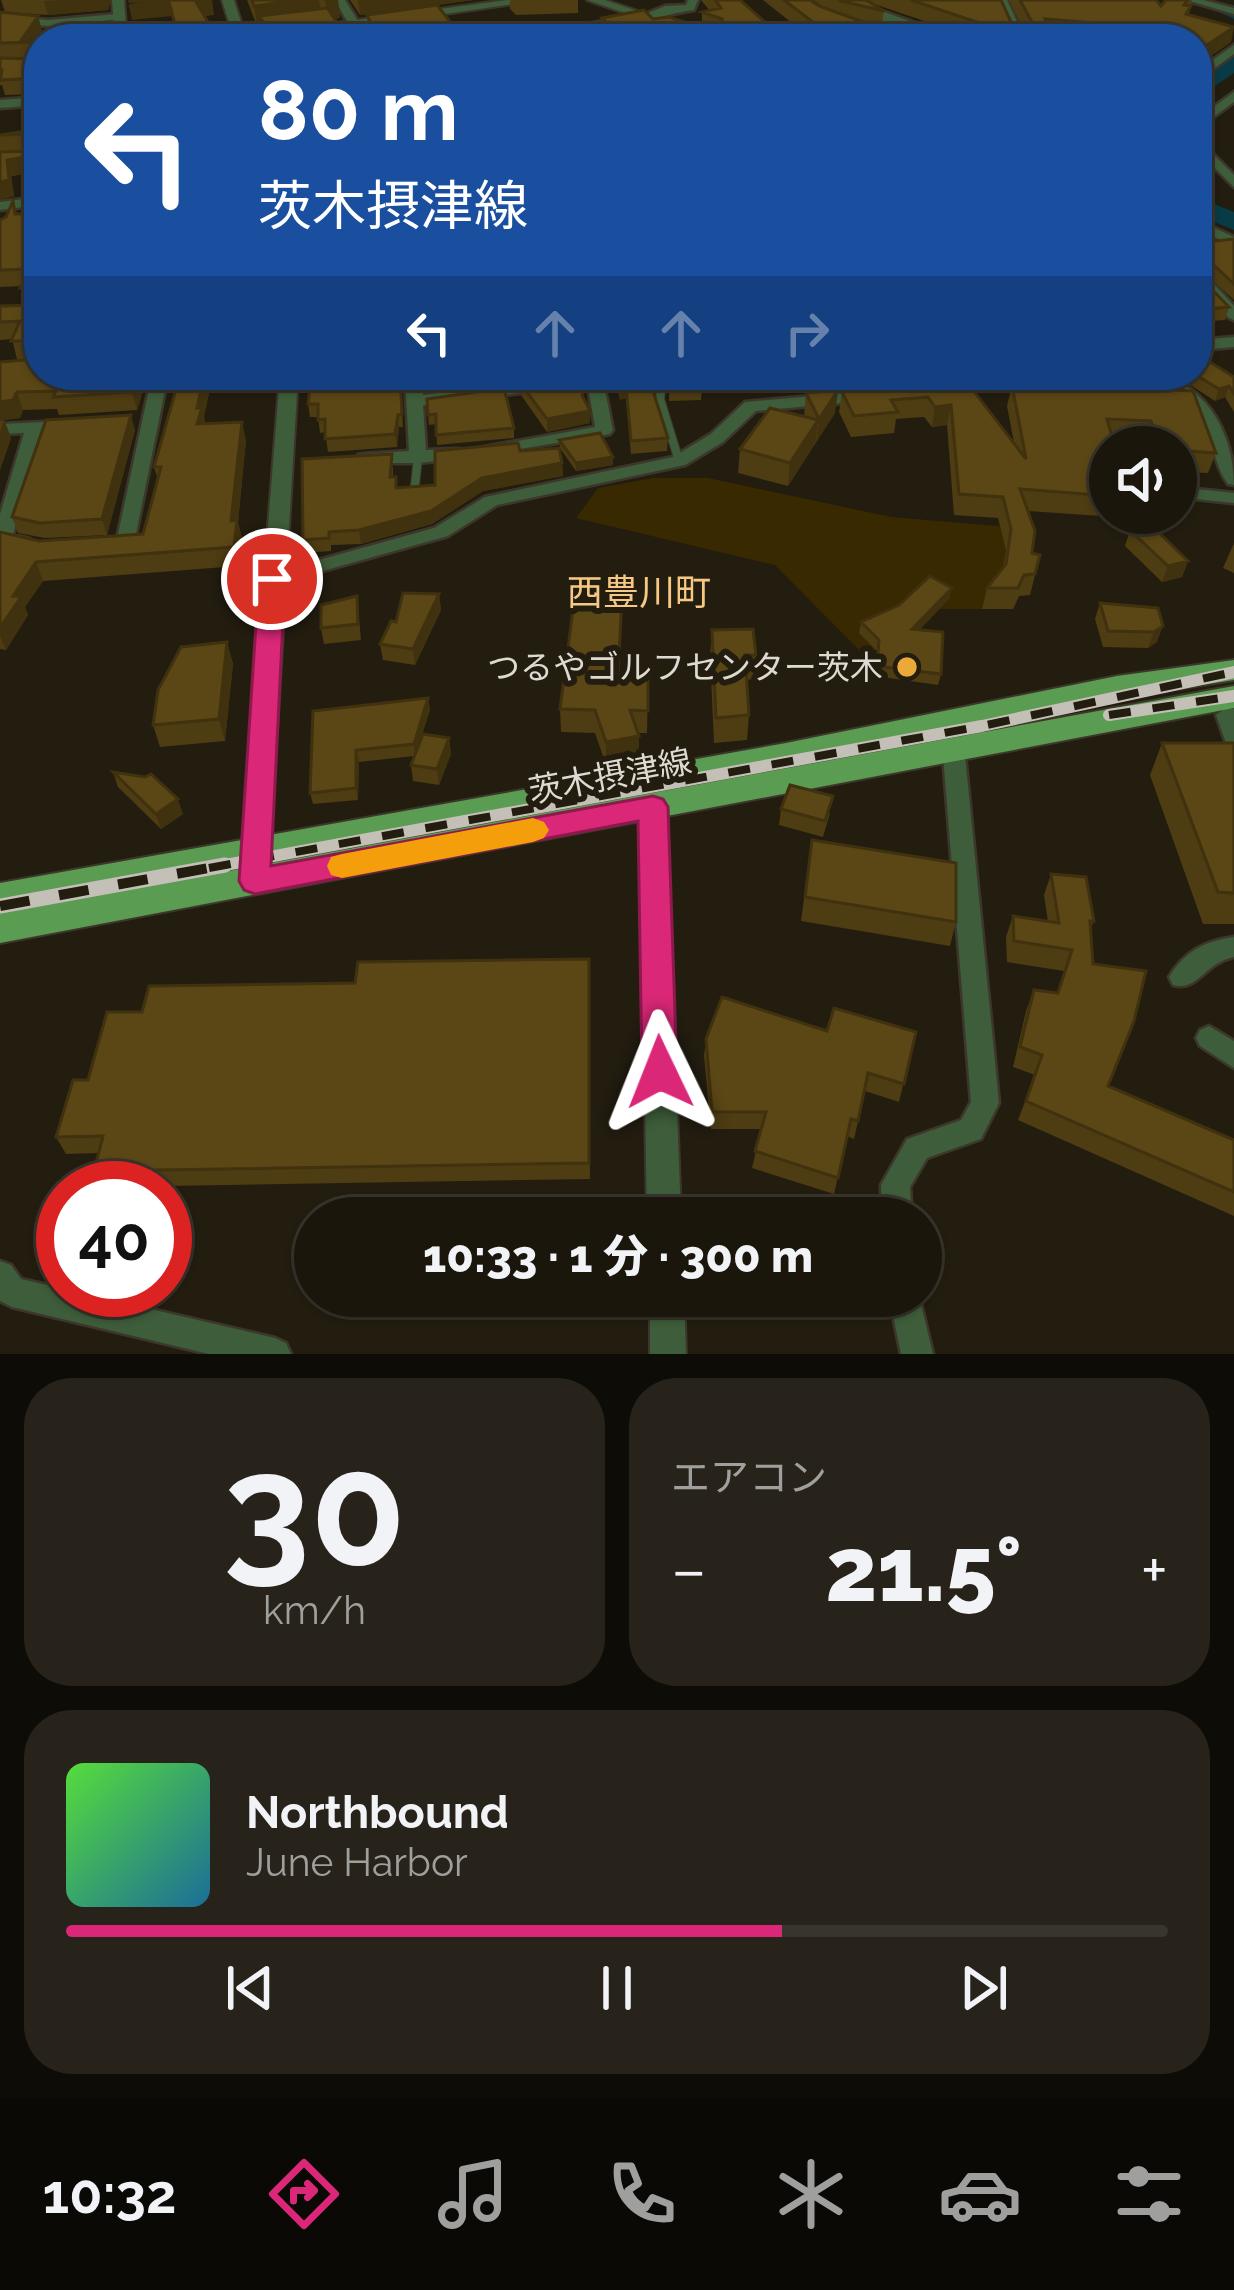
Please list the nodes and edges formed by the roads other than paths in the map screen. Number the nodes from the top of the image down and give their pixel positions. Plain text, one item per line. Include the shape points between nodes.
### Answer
1 (534, 0) edge
2 (693, 0) edge
3 (849, 0) edge
4 (1002, 0) edge
5 (1191, 0) edge
6 (980, 1) edge
7 (596, 3) edge
8 (1233, 5) edge
9 (1208, 6) junction
10 (117, 10) edge
11 (134, 10) edge
12 (648, 15) junction
13 (0, 19) edge
14 (620, 22) junction
15 (360, 24) edge
16 (611, 24) edge
17 (673, 24) edge
18 (903, 24) edge
19 (1234, 24) edge
20 (1212, 159) edge
21 (1234, 183) edge
22 (1212, 291) edge
23 (1234, 315) edge
24 (157, 390) edge
25 (289, 390) edge
26 (414, 390) edge
27 (501, 390) edge
28 (592, 390) edge
29 (662, 390) edge
30 (923, 390) edge
31 (1174, 390) edge
32 (919, 391) edge
33 (895, 393) edge
34 (414, 401) junction
35 (152, 419) junction
36 (128, 421) edge
37 (58, 425) edge
38 (34, 427) junction
39 (0, 429) edge
40 (418, 458) junction
41 (340, 460) edge
42 (679, 461) junction
43 (1234, 480) edge
44 (415, 485) edge
45 (8, 489) edge
46 (1197, 494) edge
47 (1234, 498) edge
48 (85, 546) edge
49 (45, 549) edge
50 (272, 579) junction
51 (1234, 666) edge
52 (1232, 716) edge
53 (954, 755) junction
54 (884, 766) junction
55 (653, 807) junction
56 (255, 866) junction
57 (0, 897) edge
58 (0, 928) edge
59 (1234, 947) edge
60 (1182, 976) dead end
61 (1209, 1038) dead end
62 (1234, 1056) edge
63 (663, 1197) edge
64 (896, 1197) edge
65 (0, 1276) edge
66 (667, 1317) edge
67 (909, 1317) edge
68 (275, 1354) edge
69 (668, 1354) edge
70 (917, 1354) edge

1 - 15 street
2 - 12 street via 690,8
3 - 18 street
4 - 6 street
5 - 9 street
7 - 12 street
7 - 14 street
8 - 9 street
9 - 19 street
10 - 11 street
10 - 13 street via 48,23
12 - 14 street
12 - 17 street
14 - 16 street
20 - 21 street
22 - 23 street
24 - 35 street
25 - 50 street via 291,463
26 - 34 street
27 - 34 street
28 - 40 street via 604,430
29 - 42 lane
30 - 32 street
31 - 43 street via 1203,409
33 - 42 street via 752,406
34 - 40 street
35 - 36 street
35 - 48 street via 125,544
37 - 38 street
38 - 39 street
38 - 45 street
40 - 41 street
40 - 44 lane
42 - 50 street via 491,501 441,532
45 - 49 street via 2,539
46 - 47 lane
50 - 56 street
51 - 56 main road, 茨木摂津線
52 - 53 main road
52 - 54 main road, 茨木摂津線
53 - 54 main road
53 - 64 street via 985,1102 971,1130 916,1148
54 - 55 main road, 茨木摂津線
55 - 56 main road, 茨木摂津線
55 - 63 street
56 - 57 main road, 茨木摂津線
56 - 58 main road, 茨木摂津線
59 - 60 street via 1210,951
61 - 62 street
65 - 68 street via 12,1292
66 - 69 street
67 - 70 street

